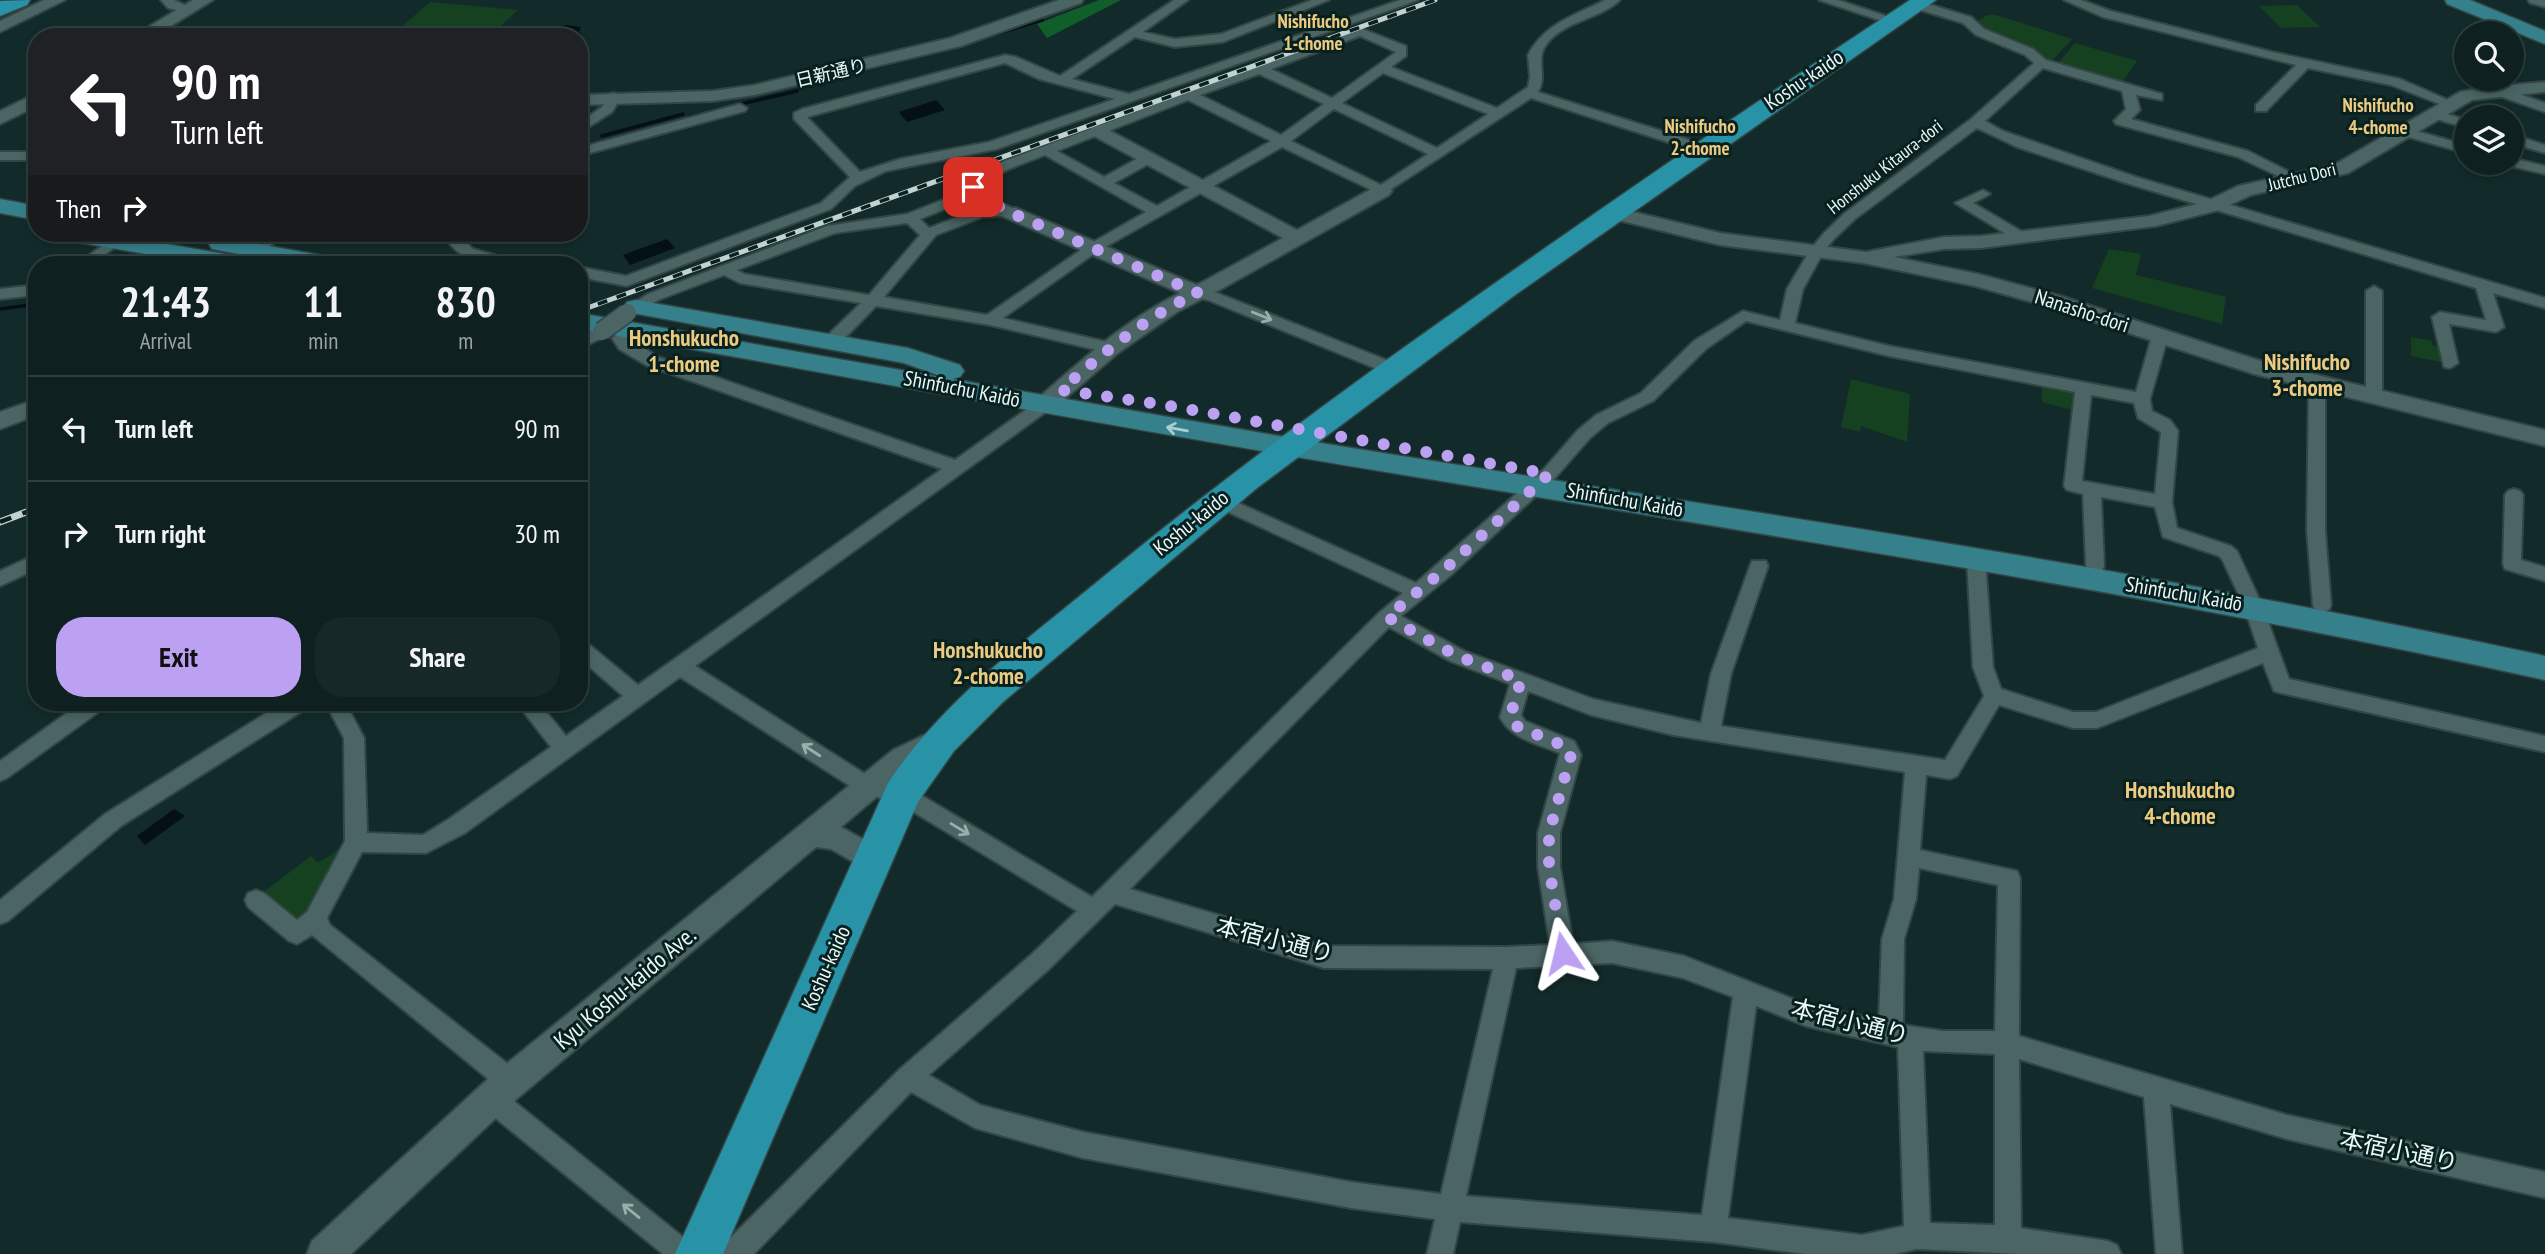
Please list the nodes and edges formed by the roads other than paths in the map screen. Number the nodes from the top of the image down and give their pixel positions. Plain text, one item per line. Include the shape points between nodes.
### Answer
1 (19, 0) edge
2 (57, 0) edge
3 (167, 0) edge
4 (205, 0) edge
5 (1075, 0) edge
6 (1182, 0) edge
7 (1412, 0) edge
8 (1825, 0) edge
9 (2070, 0) edge
10 (2454, 0) edge
11 (2469, 0) edge
12 (2534, 0) edge
13 (1608, 1) edge
14 (1922, 2) edge
15 (2545, 3) edge
16 (0, 9) edge
17 (187, 9) junction
18 (1325, 9) edge
19 (1892, 20) junction
20 (0, 27) edge
21 (155, 28) edge
22 (2545, 32) edge
23 (1133, 33) junction
24 (1223, 38) junction
25 (2545, 38) edge
26 (1248, 58) junction
27 (2041, 63) junction
28 (2304, 64) junction
29 (1382, 68) junction
30 (1260, 69) junction
31 (1061, 81) junction
32 (2545, 87) edge
33 (2524, 89) edge
34 (2129, 91) junction
35 (2499, 91) joint
36 (1529, 93) junction
37 (1189, 95) junction
38 (2157, 97) dead end
39 (1128, 99) junction
40 (588, 100) edge
41 (614, 100) junction
42 (28, 103) edge
43 (1333, 104) junction
44 (740, 108) dead end
45 (2261, 108) dead end
46 (2545, 108) edge
47 (2442, 109) junction
48 (1499, 114) junction
49 (2454, 116) edge
50 (0, 120) edge
51 (588, 122) edge
52 (1976, 122) junction
53 (1099, 131) junction
54 (2406, 132) junction
55 (1282, 141) junction
56 (2524, 142) edge
57 (2454, 146) edge
58 (1704, 149) junction
59 (2545, 149) edge
60 (588, 150) edge
61 (1047, 151) junction
62 (1439, 154) junction
63 (0, 156) edge
64 (28, 156) edge
65 (1149, 158) junction
66 (2524, 165) edge
67 (2545, 170) edge
68 (859, 179) junction
69 (2298, 180) junction
70 (1105, 182) junction
71 (1203, 187) junction
72 (1382, 191) junction
73 (1983, 194) dead end
74 (974, 195) junction
75 (0, 206) edge
76 (2212, 206) junction
77 (28, 211) edge
78 (1009, 212) junction
79 (1157, 212) junction
80 (981, 213) junction
81 (1613, 213) junction
82 (910, 218) junction
83 (0, 221) edge
84 (28, 226) edge
85 (931, 232) junction
86 (2021, 237) junction
87 (1297, 238) junction
88 (114, 242) joint
89 (184, 242) edge
90 (264, 242) edge
91 (457, 242) edge
92 (1093, 248) junction
93 (1817, 250) junction
94 (95, 256) edge
95 (214, 256) edge
96 (230, 256) edge
97 (248, 256) edge
98 (478, 256) edge
99 (1905, 257) junction
100 (726, 270) junction
101 (588, 274) edge
102 (2483, 286) junction
103 (2374, 290) dead end
104 (28, 291) edge
105 (1198, 293) junction
106 (0, 294) edge
107 (873, 300) junction
108 (2545, 303) edge
109 (632, 310) junction
110 (990, 320) junction
111 (1786, 326) junction
112 (594, 329) edge
113 (2160, 336) junction
114 (831, 342) junction
115 (1110, 348) junction
116 (2450, 363) dead end
117 (1393, 369) junction
118 (953, 372) junction
119 (2317, 384) junction
120 (2084, 387) junction
121 (999, 396) junction
122 (2374, 397) junction
123 (1053, 398) junction
124 (2142, 399) junction
125 (28, 410) edge
126 (0, 421) edge
127 (2545, 438) edge
128 (1299, 439) junction
129 (957, 468) junction
130 (1543, 480) junction
131 (2092, 489) junction
132 (2514, 495) dead end
133 (1219, 501) junction
134 (2163, 502) junction
135 (1976, 559) junction
136 (28, 565) edge
137 (1759, 566) dead end
138 (2095, 566) junction
139 (2545, 574) edge
140 (0, 579) edge
141 (1416, 591) junction
142 (2248, 598) junction
143 (2322, 605) junction
144 (1387, 617) junction
145 (2267, 653) junction
146 (2545, 653) edge
147 (588, 655) edge
148 (679, 666) junction
149 (2545, 668) edge
150 (1521, 680) junction
151 (636, 696) junction
152 (1994, 696) junction
153 (85, 711) edge
154 (286, 711) edge
155 (340, 711) edge
156 (533, 711) edge
157 (1709, 733) junction
158 (2545, 744) edge
159 (564, 748) junction
160 (1916, 765) junction
161 (0, 772) edge
162 (885, 791) junction
163 (839, 812) joint
164 (807, 837) junction
165 (356, 842) junction
166 (880, 845) junction
167 (1910, 857) junction
168 (257, 900) dead end
169 (1103, 902) junction
170 (0, 914) edge
171 (316, 918) junction
172 (1563, 953) junction
173 (1507, 958) junction
174 (1746, 990) junction
175 (1901, 1036) junction
176 (2006, 1044) junction
177 (909, 1077) junction
178 (2156, 1088) junction
179 (501, 1090) junction
180 (2545, 1185) edge
181 (1451, 1208) junction
182 (1713, 1229) junction
183 (1917, 1236) junction
184 (2008, 1239) junction
185 (326, 1254) edge
186 (684, 1254) edge
187 (699, 1254) edge
188 (732, 1254) edge
189 (1440, 1254) edge
190 (2108, 1254) edge
191 (2169, 1254) edge

1 - 16 highway
2 - 20 street
3 - 17 street
4 - 17 main road
5 - 41 street, 日新通り via 955,42 755,90
6 - 23 street
7 - 18 street
8 - 19 street
9 - 28 street
10 - 25 main road
11 - 22 main road
12 - 15 street
13 - 36 street via 1546,36 1534,55 1538,79
14 - 19 highway, Koshu-kaido
14 - 27 street via 2029,52
17 - 21 street
18 - 24 street
18 - 26 street
19 - 58 highway, Koshu-kaido
23 - 24 street via 1175,43
23 - 31 street
24 - 26 street
26 - 39 street
27 - 34 street
27 - 52 street, Honshuku Kitaura-dori
28 - 45 street
28 - 47 street via 2395,82
29 - 30 street via 1402,49 1360,32
29 - 43 street
29 - 48 street
30 - 37 street
30 - 43 street
31 - 39 street
31 - 68 street via 1005,59 799,116
32 - 33 street, Jutchu Dori
34 - 38 street
34 - 69 street via 2133,110 2121,121 2243,154
35 - 46 street
35 - 47 street, Jutchu Dori via 2476,93
36 - 48 street
36 - 58 street
37 - 53 street
37 - 55 street
39 - 68 street via 992,146 918,158
40 - 41 street, 日新通り
41 - 51 street
42 - 50 street
43 - 55 street
43 - 62 street
44 - 60 street
47 - 49 street
47 - 54 street, Jutchu Dori
48 - 62 street
52 - 76 street via 2037,149
52 - 93 street, Honshuku Kitaura-dori via 1850,216
53 - 61 street
53 - 65 street
54 - 57 street
54 - 69 street, Jutchu Dori via 2341,169
55 - 71 street
55 - 72 street
56 - 59 street
58 - 81 highway, Koshu-kaido
61 - 70 street
61 - 74 street via 978,181
62 - 72 street
63 - 64 street
65 - 70 street
65 - 71 street
66 - 67 street
68 - 101 street via 826,206 627,281
69 - 76 street, Jutchu Dori via 2245,190
70 - 79 street
71 - 79 street
71 - 87 street
72 - 87 street
73 - 86 street via 1962,203
74 - 78 street
74 - 80 street via 985,206
74 - 82 street
75 - 77 main road
76 - 86 street, Jutchu Dori via 2149,222
76 - 102 street
78 - 80 street
78 - 92 street
79 - 92 street
80 - 85 street
81 - 93 street, Nanasho-dori via 1720,239
81 - 117 highway, Koshu-kaido
82 - 85 street via 924,232
82 - 100 street via 832,229
83 - 84 main road
85 - 107 street
86 - 99 street, Jutchu Dori
87 - 105 street
88 - 94 street
88 - 95 main road
89 - 96 main road
90 - 97 street
91 - 98 street
92 - 105 street
92 - 110 street
93 - 99 street, Nanasho-dori
93 - 111 street, Honshuku Kitaura-dori via 1795,289
99 - 113 street, Nanasho-dori
100 - 107 street via 740,278
100 - 109 street via 653,297
102 - 108 street
102 - 116 street via 2496,327 2440,317
103 - 122 street
104 - 106 street
105 - 115 street
105 -> 117 street
107 - 110 street
107 - 114 street
109 - 112 street, bridge
109 - 114 main road
110 - 115 street
111 - 120 street via 1898,353
111 - 130 street via 1742,316 1700,345 1647,397 1602,419
112 - 118 main road, Shinfuchu Kaidō
112 - 121 main road, Shinfuchu Kaidō
112 - 121 main road via 916,389
112 - 129 street via 652,361
113 - 119 street, Nanasho-dori
113 - 124 street
114 - 118 main road via 908,356
115 - 123 street
117 - 128 highway, Koshu-kaido
118 - 123 main road, Shinfuchu Kaidō
119 - 122 street, Nanasho-dori
119 - 143 street via 2316,530
120 - 124 street
120 - 131 street via 2073,485
121 - 123 main road, Shinfuchu Kaidō
122 - 127 street, Nanasho-dori
123 - 128 main road, Shinfuchu Kaidō
123 - 129 street
124 - 134 street via 2144,414 2169,431
125 - 126 street
128 - 130 main road, Shinfuchu Kaidō
128 - 133 highway, Koshu-kaido
129 - 148 street
130 - 135 main road, Shinfuchu Kaidō
130 - 138 main road, Shinfuchu Kaidō
130 - 141 street
131 - 134 street
131 - 138 street
132 - 139 street via 2512,564
133 - 141 street
133 - 162 highway, Koshu-kaido via 948,731 915,771
134 - 142 street via 2169,531 2225,551
135 - 142 main road, Shinfuchu Kaidō
135 - 152 street via 1983,667
136 - 140 street
137 - 157 street via 1721,674
138 - 142 main road, Shinfuchu Kaidō
141 - 144 street
142 - 143 main road, Shinfuchu Kaidō
142 - 145 street
142 - 149 main road, Shinfuchu Kaidō
143 - 146 main road, Shinfuchu Kaidō
144 - 150 street via 1457,656
144 - 169 street
145 - 152 street via 2097,720 2073,720
145 - 158 street via 2281,685
147 - 151 street
148 - 151 street
162 -> 148 street, 本宿小通り
150 - 157 street via 1591,707
150 - 172 street via 1510,717 1518,727 1567,747 1571,755 1549,833 1549,867
151 - 159 street
152 - 160 street via 1950,770
153 - 161 street
154 - 170 street via 113,820
155 - 165 street via 354,738
156 - 159 street
157 - 160 street
159 - 165 street via 426,844
160 - 167 street
162 - 163 street, Kyu Koshu-kaido Ave.
162 - 166 highway, Koshu-kaido
162 -> 169 street, 本宿小通り
163 - 164 main road, Kyu Koshu-kaido Ave.
164 - 166 street via 816,834
164 - 179 street, Kyu Koshu-kaido Ave.
165 - 171 street
166 - 187 highway, Koshu-kaido
167 - 175 street via 1905,899 1893,939
167 - 176 street via 2009,878
168 - 171 street via 297,934
169 - 173 street, 本宿小通り via 1324,957
169 - 177 street
171 - 179 street via 322,932 499,1072
172 - 173 street, 本宿小通り
172 - 174 street, 本宿小通り via 1612,951 1684,967
173 - 181 street
174 - 175 street, 本宿小通り via 1806,1015
174 - 182 street
175 - 176 street, 本宿小通り
175 - 183 street
176 - 178 street, 本宿小通り
176 - 184 street
177 - 181 street via 975,1116 1083,1145 1351,1195
177 - 188 street
178 - 180 street, 本宿小通り via 2287,1127
178 - 191 street
179 - 185 street, Kyu Koshu-kaido Ave.
186 -> 179 street via 503,1108
181 - 182 street
181 - 189 street
182 - 183 street via 1863,1248
183 - 184 street
184 - 190 street

